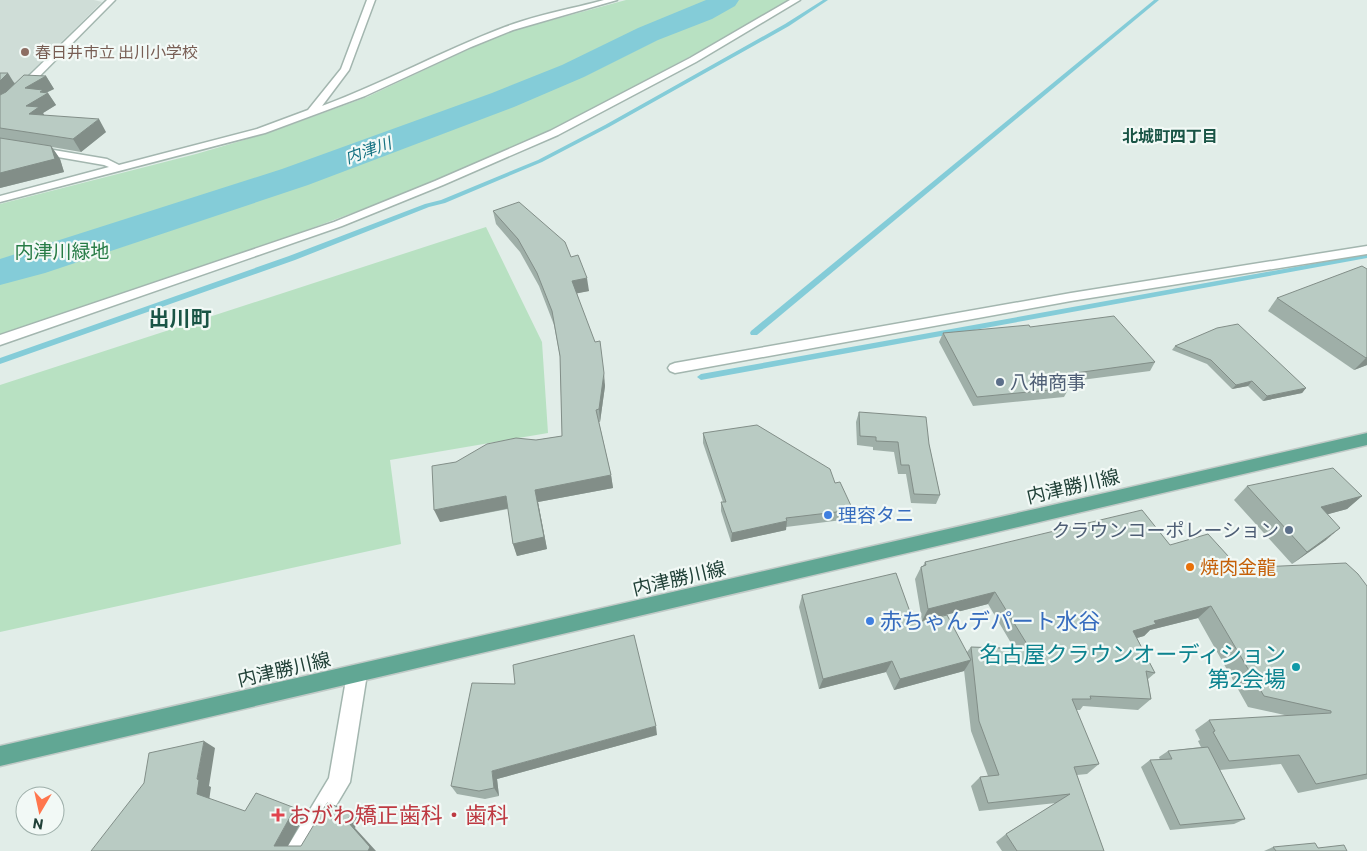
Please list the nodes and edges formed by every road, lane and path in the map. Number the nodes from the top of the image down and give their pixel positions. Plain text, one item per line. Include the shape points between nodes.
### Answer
1 (111, 0) edge
2 (371, 0) edge
3 (613, 0) edge
4 (796, 0) edge
5 (0, 108) edge
6 (313, 111) junction
7 (0, 144) edge
8 (119, 169) junction
9 (0, 199) edge
10 (1367, 250) edge
11 (0, 340) edge
12 (674, 368) dead end
13 (1367, 438) edge
14 (357, 674) junction
15 (0, 756) edge
16 (296, 851) edge

1 - 5 street
2 - 6 street via 345,70
3 - 6 street via 510,28 362,94
4 - 11 street via 554,133 439,183 338,224
6 - 8 street via 261,131
7 - 8 street via 107,162
8 - 9 street
10 - 12 street via 1071,297
13 - 14 main road, 内津勝川線
14 - 15 main road, 内津勝川線
14 - 16 street via 339,782

